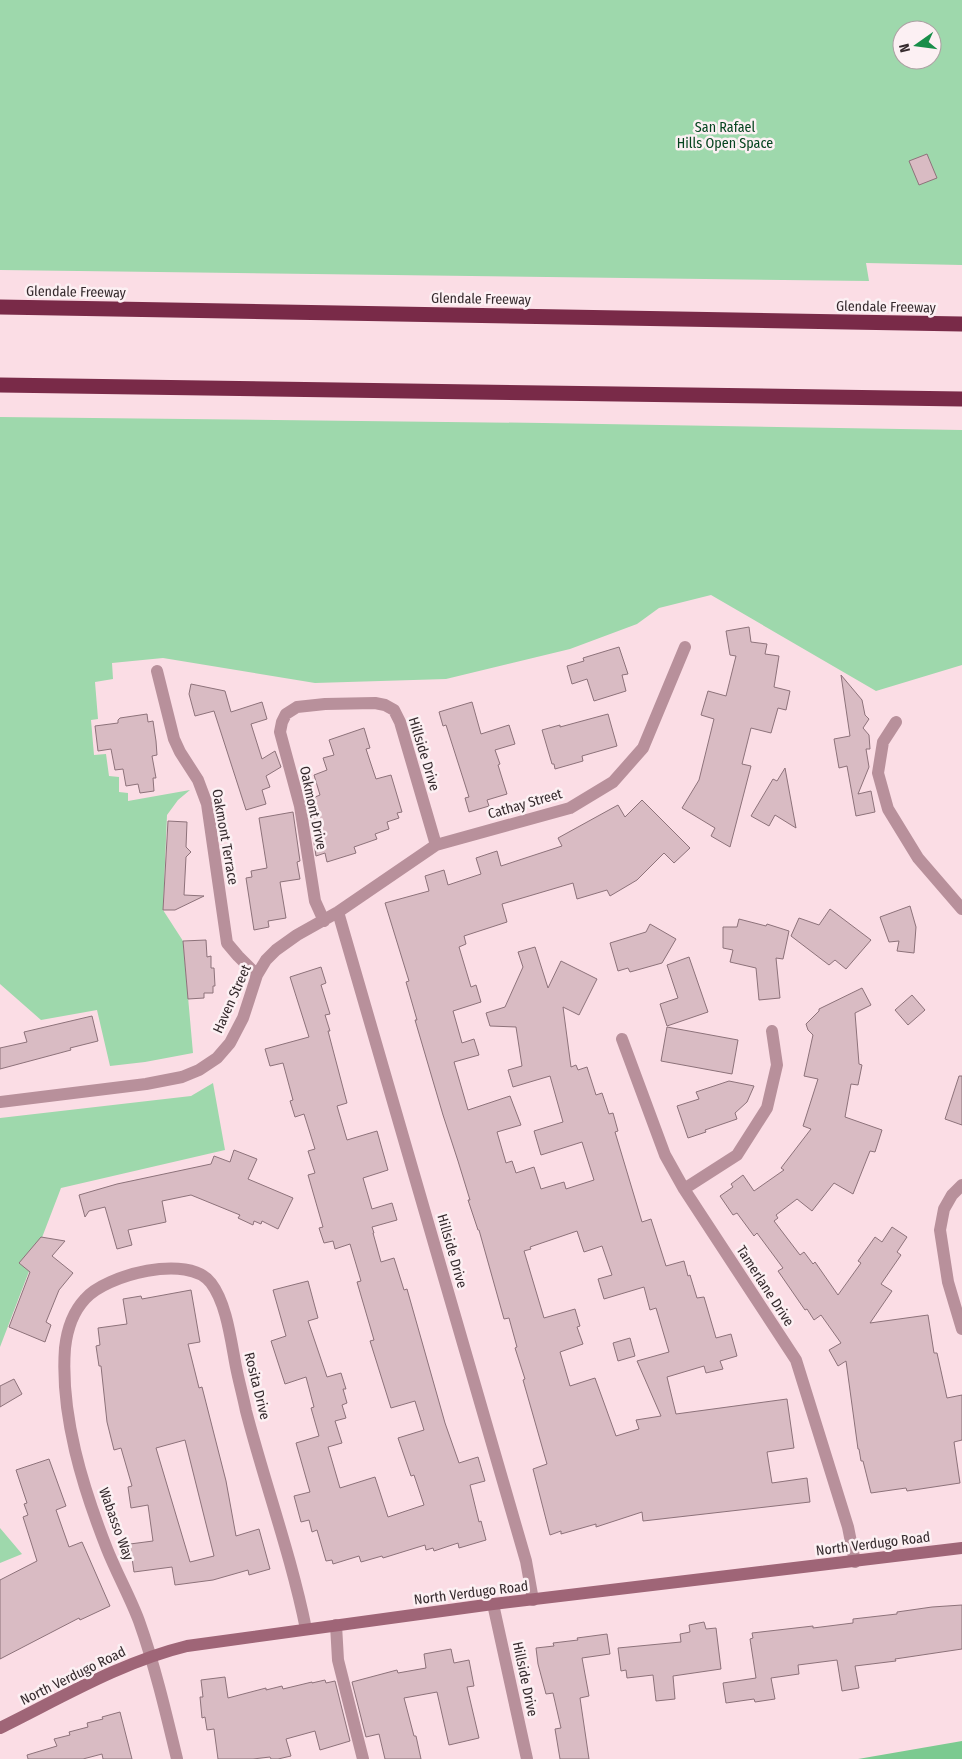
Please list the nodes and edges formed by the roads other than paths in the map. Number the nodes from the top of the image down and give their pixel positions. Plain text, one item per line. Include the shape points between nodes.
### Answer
1 (0, 307) edge
2 (962, 324) edge
3 (0, 385) edge
4 (962, 399) edge
5 (685, 647) dead end
6 (157, 671) dead end
7 (297, 707) joint
8 (896, 722) dead end
9 (436, 845) junction
10 (962, 910) edge
11 (338, 912) junction
12 (324, 921) junction
13 (258, 975) junction
14 (772, 1031) dead end
15 (622, 1039) dead end
16 (0, 1102) edge
17 (962, 1185) edge
18 (684, 1189) junction
19 (85, 1298) joint
20 (962, 1329) edge
21 (962, 1548) edge
22 (855, 1562) junction
23 (533, 1600) junction
24 (493, 1604) junction
25 (336, 1625) junction
26 (306, 1629) junction
27 (150, 1657) junction
28 (0, 1728) edge
29 (177, 1759) edge
30 (363, 1759) edge
31 (527, 1759) edge

1 - 2 highway, Glendale Freeway
3 - 4 highway
5 - 9 street, Cathay Street via 643,748 614,782 570,808
6 - 13 street, Oakmont Terrace via 174,739 198,780 207,804 228,943
7 - 9 street, Hillside Drive via 375,703 394,710
7 - 12 street, Oakmont Drive via 286,714 280,732 300,806 315,901
8 - 10 street via 883,742 878,773 888,809 918,858
9 - 11 street, Haven Street
11 - 12 street, Haven Street
11 - 23 street, Hillside Drive via 526,1560
12 - 13 street, Haven Street via 297,934 276,950
13 - 16 street, Haven Street via 243,1018 230,1043 217,1058 199,1070 146,1084
14 - 18 street via 777,1065 767,1108 737,1156
15 - 18 street, Tamerlane Drive via 665,1155
17 - 20 street via 944,1210 940,1230 948,1282
18 - 22 street, Tamerlane Drive via 796,1360 848,1527
19 - 26 street, Rosita Drive via 105,1284 137,1273 171,1268 192,1270 211,1281 228,1327 247,1414 298,1590
19 - 27 street, Wabasso Way via 69,1323 65,1349 67,1408 90,1501
21 - 22 main road, North Verdugo Road
22 - 23 main road, North Verdugo Road
23 - 24 main road, North Verdugo Road
24 - 25 main road, North Verdugo Road
24 - 31 street, Hillside Drive
25 - 26 main road, North Verdugo Road
25 - 30 street via 338,1660
26 - 27 main road, North Verdugo Road via 187,1646
27 - 28 main road, North Verdugo Road
27 - 29 street, Wabasso Way

